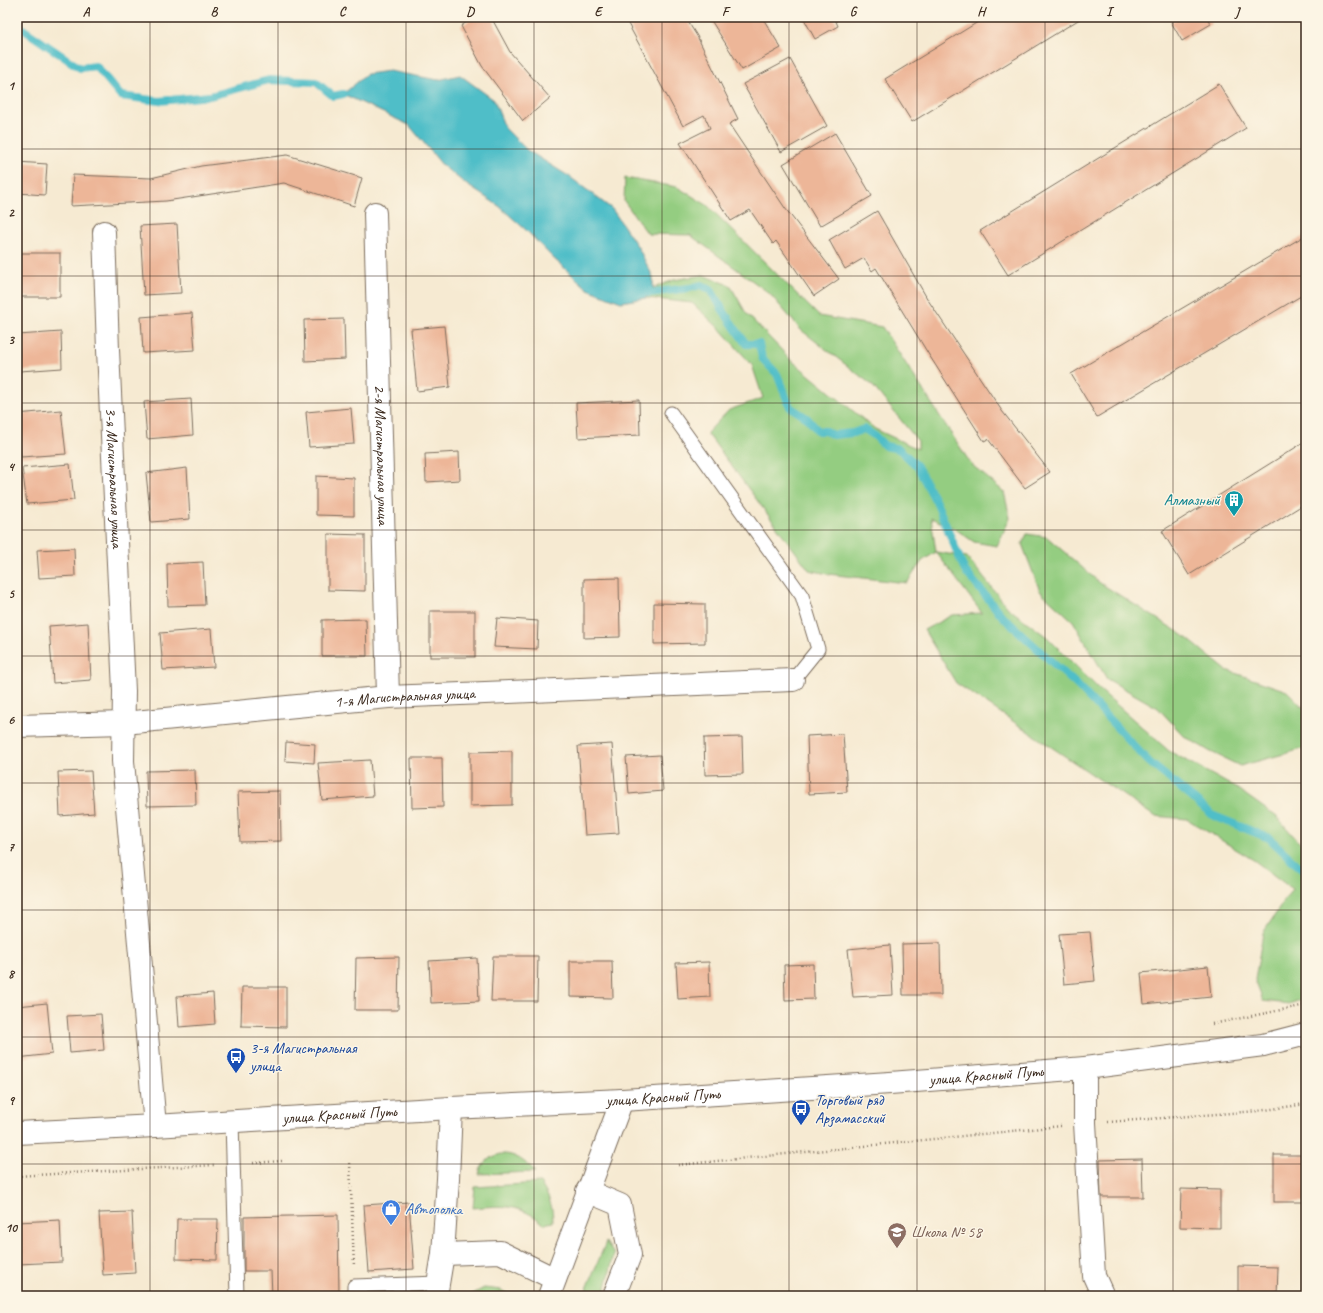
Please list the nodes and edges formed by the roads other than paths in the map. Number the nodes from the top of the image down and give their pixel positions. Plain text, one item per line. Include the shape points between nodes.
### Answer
1 (375, 213) dead end
2 (104, 232) dead end
3 (671, 412) dead end
4 (793, 680) joint
5 (388, 697) junction
6 (124, 723) junction
7 (17, 726) edge
8 (1306, 1034) edge
9 (1085, 1068) junction
10 (622, 1100) junction
11 (451, 1108) junction
12 (232, 1121) junction
13 (155, 1126) junction
14 (17, 1133) edge
15 (587, 1191) junction
16 (443, 1254) junction
17 (552, 1288) edge
18 (437, 1290) edge
19 (354, 1291) edge
20 (237, 1296) edge
21 (614, 1296) edge
22 (1103, 1296) edge

1 - 5 street, 2-я Магистральная улица
2 - 6 street, 3-я Магистральная улица
3 - 4 lane via 802,596 818,649
4 - 5 street, 1-я Магистральная улица
5 - 6 street, 1-я Магистральная улица
6 - 7 street, 1-я Магистральная улица
6 - 13 street, 3-я Магистральная улица via 122,761
8 - 9 street, улица Красный Путь via 1263,1045
9 - 10 street, улица Красный Путь
9 - 22 street via 1094,1276
10 - 11 street, улица Красный Путь
10 - 15 street
11 - 12 street, улица Красный Путь
11 - 16 street
12 - 13 street, улица Красный Путь
12 - 20 lane
13 - 14 street, улица Красный Путь
15 - 17 street
15 - 21 street via 620,1205 630,1255
16 - 17 street via 500,1252
16 - 18 street
18 - 19 lane

